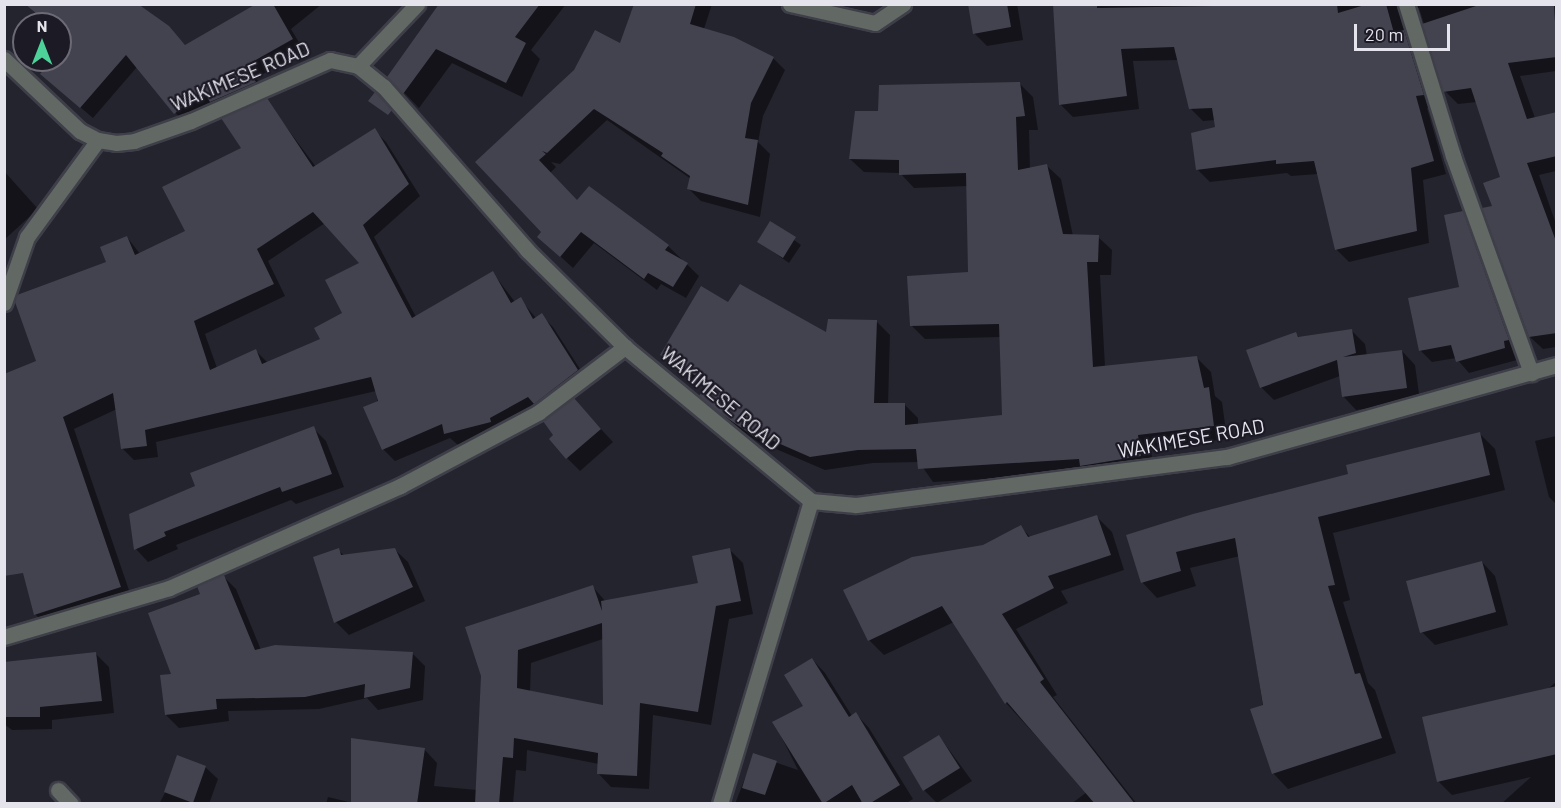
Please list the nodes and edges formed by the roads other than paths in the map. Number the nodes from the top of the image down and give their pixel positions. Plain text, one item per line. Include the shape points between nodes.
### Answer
1 (417, 4) edge
2 (790, 4) edge
3 (903, 4) edge
4 (1406, 4) edge
5 (4, 59) edge
6 (358, 66) junction
7 (98, 140) junction
8 (4, 303) edge
9 (626, 347) junction
10 (1557, 366) edge
11 (1531, 373) junction
12 (811, 501) junction
13 (4, 637) edge
14 (58, 790) dead end
15 (71, 804) edge
16 (720, 804) edge

1 - 6 street
2 - 3 street via 875,23
4 - 11 street via 1454,156
5 - 7 street via 80,131
6 - 7 street, WAKIMESE ROAD via 330,60 150,136 134,141
6 - 9 street, WAKIMESE ROAD via 384,87 527,250
7 - 8 street via 27,237
9 - 12 street, WAKIMESE ROAD
9 - 13 street via 539,412 400,486 169,588
10 - 11 street, WAKIMESE ROAD
11 - 12 street, WAKIMESE ROAD via 1227,457 856,505
12 - 16 street
14 - 15 street

